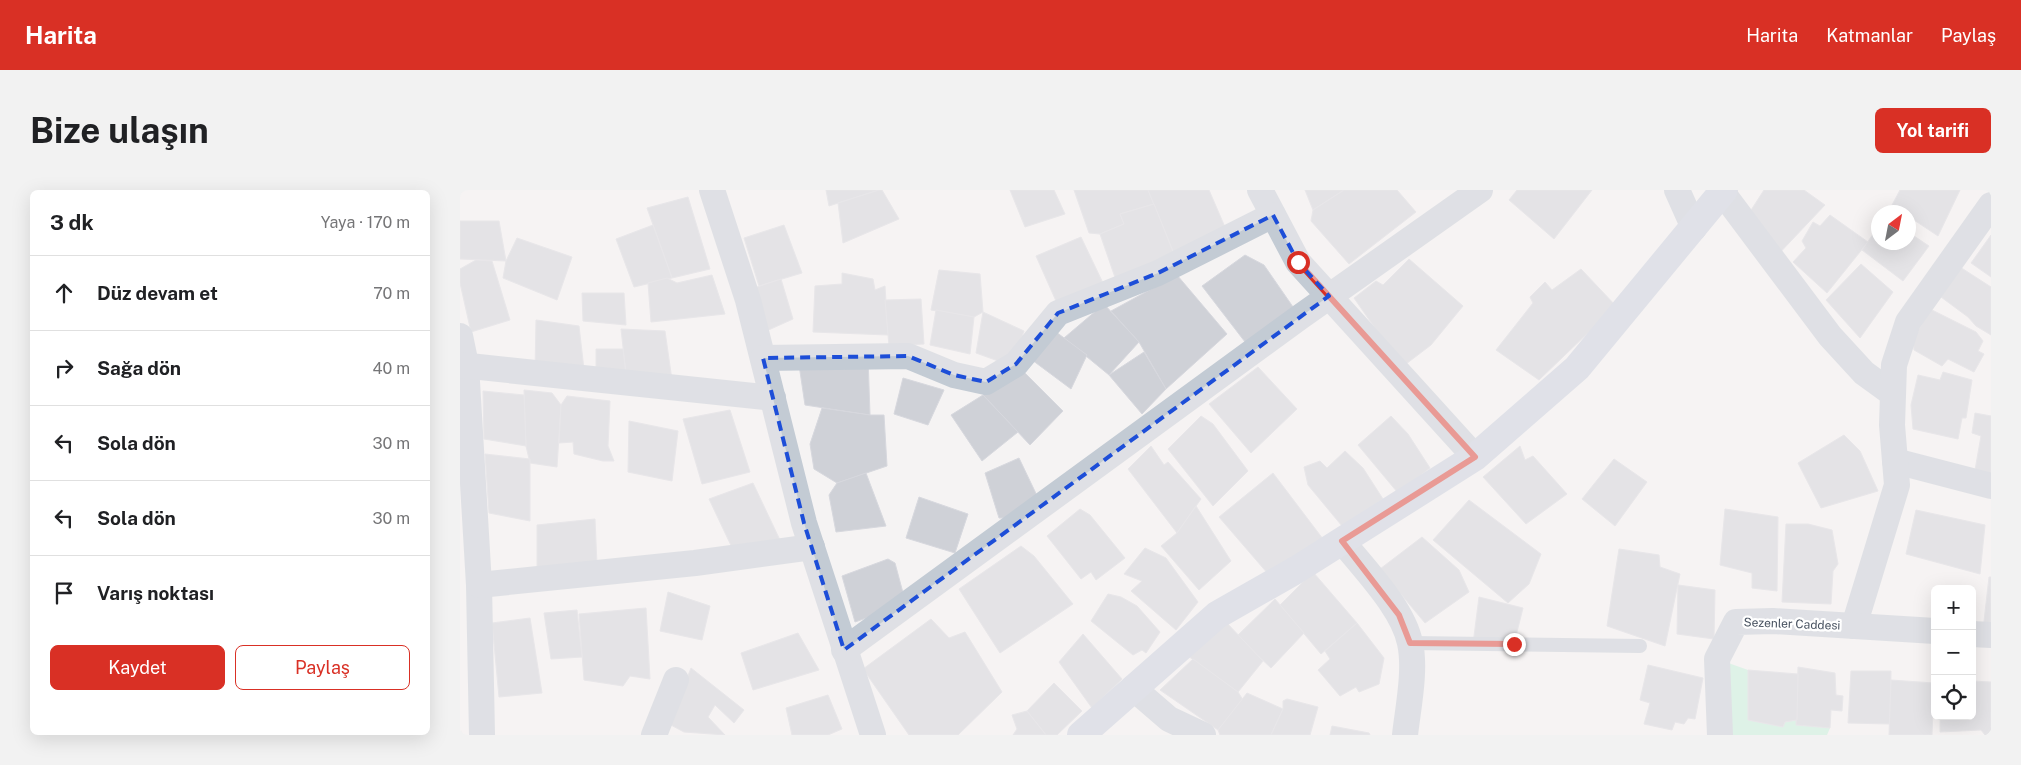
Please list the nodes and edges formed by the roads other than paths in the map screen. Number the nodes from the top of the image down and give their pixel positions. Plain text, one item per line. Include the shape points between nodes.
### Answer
1 (712, 190) edge
2 (1260, 190) edge
3 (1480, 190) edge
4 (1677, 190) edge
5 (1723, 191) edge
6 (1991, 205) edge
7 (1273, 216) junction
8 (1694, 228) junction
9 (1329, 296) junction
10 (460, 336) edge
11 (762, 358) junction
12 (463, 365) edge
13 (1893, 394) junction
14 (773, 398) junction
15 (1475, 457) junction
16 (1895, 461) junction
17 (1991, 486) edge
18 (1342, 541) junction
19 (812, 547) junction
20 (479, 585) junction
21 (1854, 626) junction
22 (1931, 631) edge
23 (1976, 634) edge
24 (1991, 635) edge
25 (1410, 643) junction
26 (1640, 646) dead end
27 (844, 650) junction
28 (676, 680) dead end
29 (1133, 688) junction
30 (482, 735) edge
31 (654, 735) edge
32 (873, 735) edge
33 (1081, 735) edge
34 (1203, 735) edge
35 (1405, 735) edge
36 (1720, 735) edge

1 - 11 street via 748,300
2 - 7 street
3 - 9 street
4 - 8 street
5 - 8 street
5 - 13 street via 1830,336 1864,373
6 - 13 street via 1908,322 1894,366
7 - 9 street via 1298,262
7 - 11 street via 1158,274 1058,313 1016,364 986,382 954,375 908,356
8 - 15 street via 1577,368
9 - 15 street
9 - 27 street
10 - 12 street
11 - 14 street
12 - 14 street
12 - 20 street
13 - 16 street
14 - 19 street
15 - 18 street
16 - 17 street
16 - 21 street via 1897,485
18 - 25 street via 1399,615
18 - 29 street via 1217,614
19 - 20 street via 695,563
19 - 27 street
20 - 30 street
21 - 22 street, Sezenler Caddesi
21 - 36 street, Sezenler Caddesi via 1736,622 1717,659
23 - 24 street
25 - 26 lane
25 - 35 street via 1411,677
27 - 32 street
28 - 31 street
29 - 33 street
29 - 34 street via 1169,719

